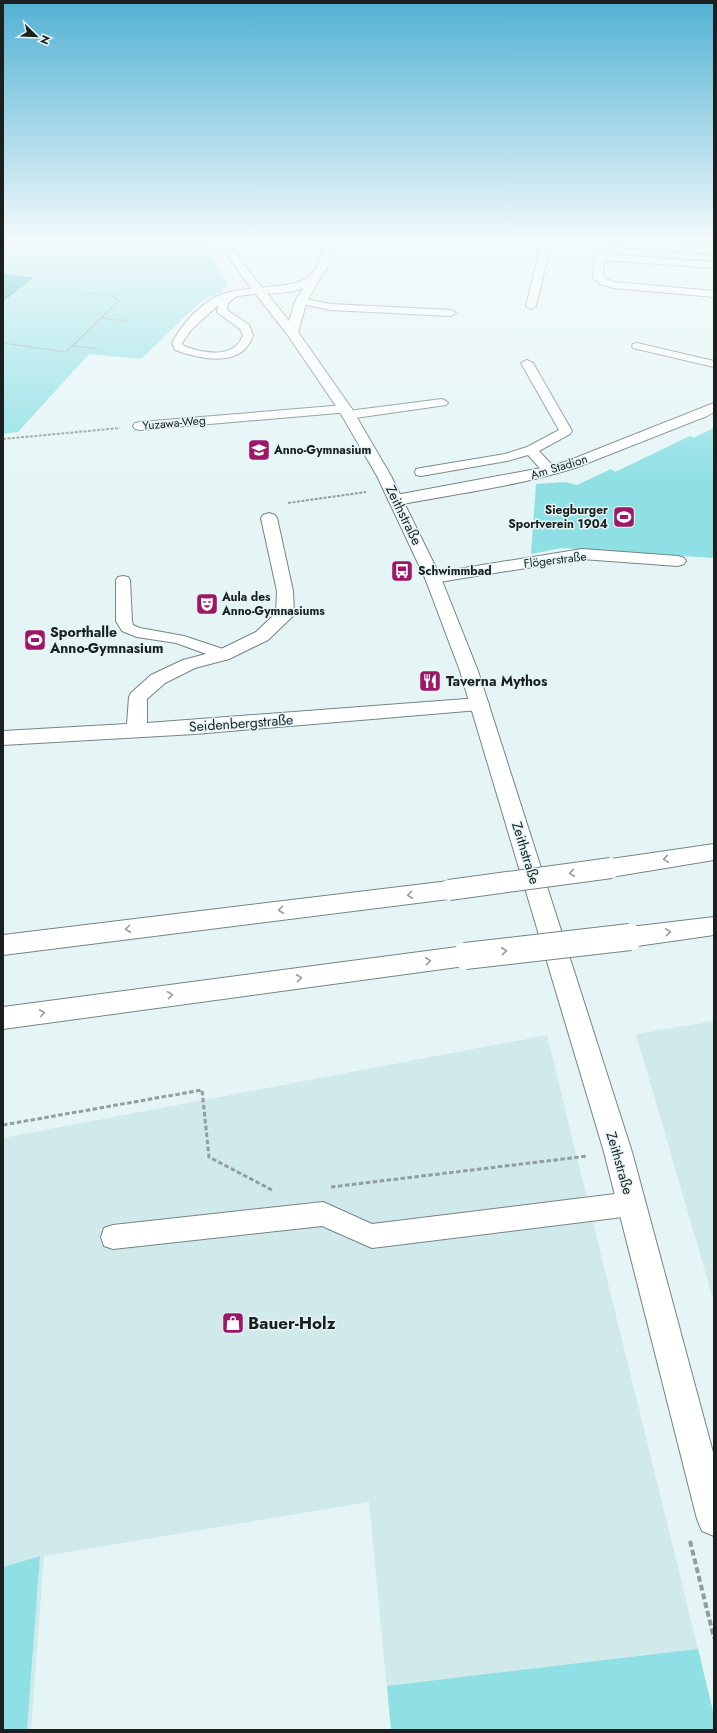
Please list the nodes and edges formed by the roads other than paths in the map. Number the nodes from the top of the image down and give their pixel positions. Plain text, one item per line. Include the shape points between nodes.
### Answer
1 (196, 320) edge
2 (235, 320) edge
3 (283, 320) edge
4 (296, 320) edge
5 (292, 332) junction
6 (637, 346) dead end
7 (527, 363) dead end
8 (714, 364) edge
9 (442, 403) dead end
10 (714, 407) edge
11 (347, 412) junction
12 (140, 426) road end
13 (531, 450) junction
14 (550, 471) junction
15 (421, 472) dead end
16 (396, 500) junction
17 (269, 518) road end
18 (678, 561) dead end
19 (433, 578) junction
20 (123, 580) dead end
21 (223, 655) junction
22 (480, 704) junction
23 (137, 731) junction
24 (3, 738) edge
25 (711, 852) edge
26 (714, 926) edge
27 (3, 945) edge
28 (3, 1018) edge
29 (631, 1204) junction
30 (113, 1237) dead end
31 (714, 1519) edge

1 - 2 lane via 177,342 179,348 188,352 217,356 233,353 244,344 248,336 245,327
3 - 5 main road, Zeithstraße
4 - 5 main road
5 - 11 main road, Zeithstraße
6 - 8 lane
7 - 13 lane via 566,431
9 - 11 lane
10 - 14 main road, Am Stadion
11 - 12 main road, Yuzawa-Weg
11 - 16 main road, Zeithstraße
13 - 14 lane
13 - 15 lane
14 - 16 main road, Am Stadion
16 - 19 main road, Zeithstraße
17 - 21 main road via 285,590 285,615 262,636
18 - 19 main road, Flögerstraße via 582,554
19 - 22 main road, Zeithstraße
20 - 21 lane via 124,621 127,628 179,639
21 - 23 main road via 189,664 158,679 138,697
22 - 23 main road, Seidenbergstraße
22 - 29 main road, Zeithstraße via 618,1152
23 - 24 main road, Seidenbergstraße
25 -> 27 main road, bridge via 449,890
28 -> 26 main road, bridge via 465,956
29 - 30 lane via 372,1236 323,1214
29 - 31 main road, Zeithstraße

